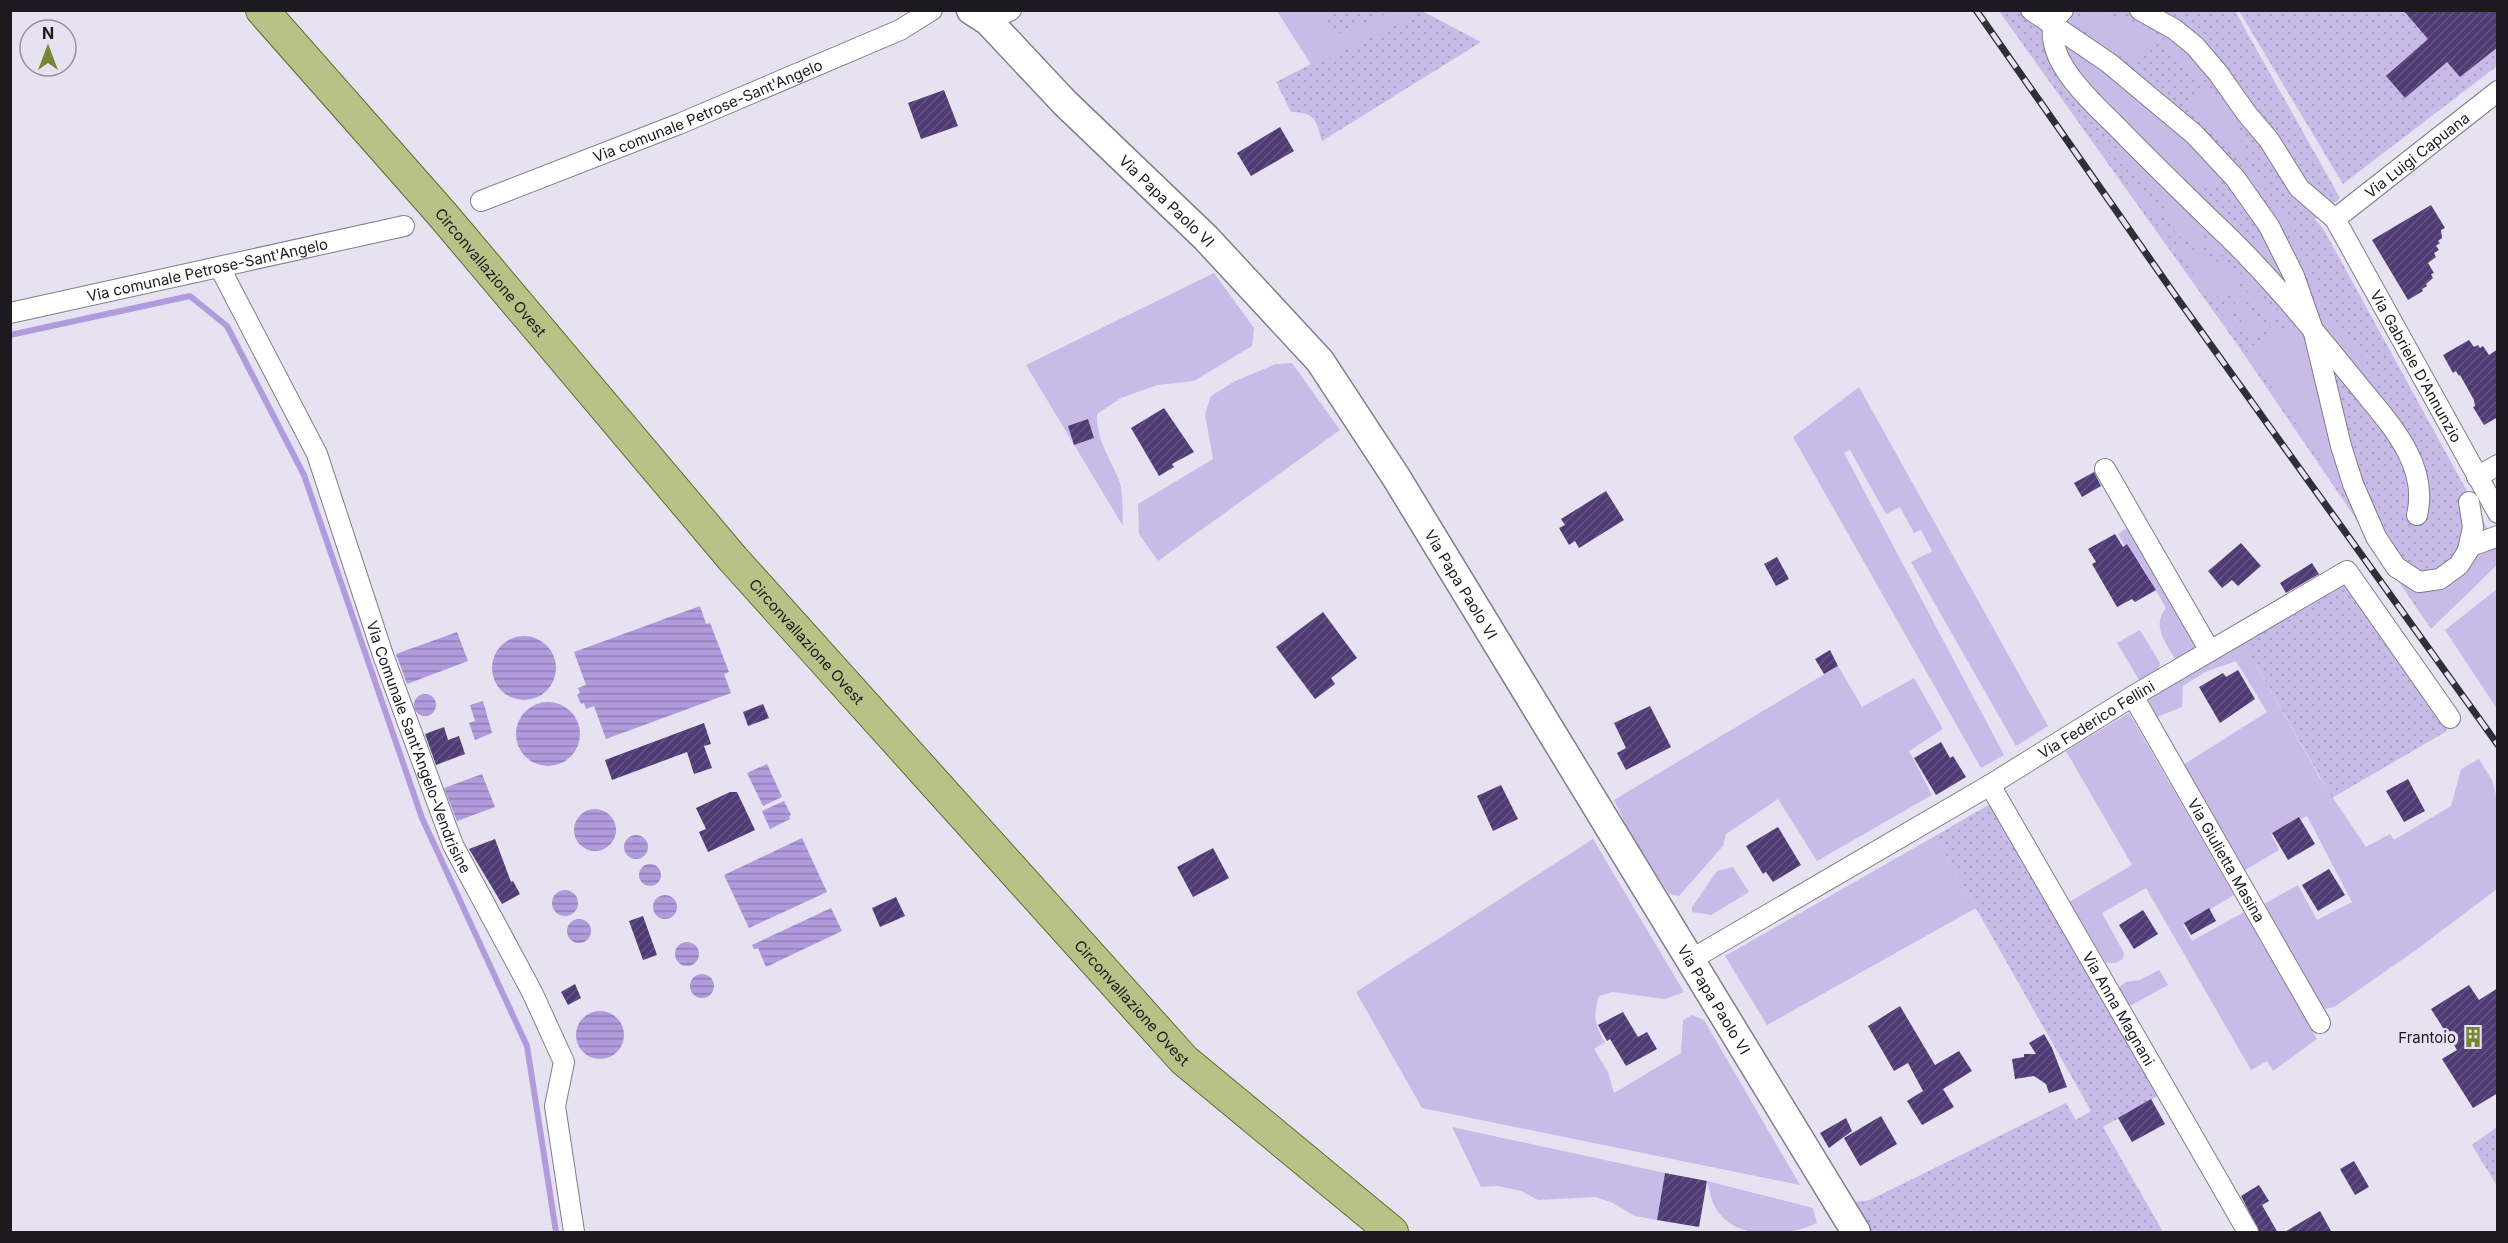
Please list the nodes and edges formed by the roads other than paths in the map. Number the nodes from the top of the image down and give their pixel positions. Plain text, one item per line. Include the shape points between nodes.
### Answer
1 (262, 10) edge
2 (932, 10) edge
3 (2031, 10) edge
4 (2139, 10) edge
5 (990, 14) edge
6 (2058, 18) edge
7 (2498, 92) edge
8 (481, 201) dead end
9 (2335, 219) junction
10 (404, 226) dead end
11 (220, 268) junction
12 (10, 313) edge
13 (2314, 333) junction
14 (2498, 465) edge
15 (2105, 469) dead end
16 (2477, 477) junction
17 (2469, 502) dead end
18 (2498, 513) edge
19 (2417, 515) dead end
20 (2498, 537) edge
21 (2468, 550) junction
22 (2210, 651) junction
23 (2133, 696) junction
24 (2450, 718) dead end
25 (1990, 785) junction
26 (1692, 959) junction
27 (2320, 1023) dead end
28 (574, 1233) edge
29 (1392, 1233) edge
30 (1856, 1233) edge
31 (2248, 1233) edge

1 - 29 main road, Circonvallazione Ovest via 442,214 733,559 1184,1060
2 - 8 street, Via comunale Petrose-Sant'Angelo via 900,30 679,124
3 - 6 street
4 - 9 street via 2195,46 2269,140 2299,188
5 - 26 street, Via Papa Paolo VI via 1065,103 1206,238 1320,361 1391,468
6 - 13 street via 2217,156 2269,226 2294,276
6 - 13 street via 2055,47 2066,71 2163,175 2252,260
7 - 9 street, Via Luigi Capuana
9 - 16 street, Via Gabriele D'Annunzio
10 - 11 street, Via comunale Petrose-Sant'Angelo
11 - 12 street, Via comunale Petrose-Sant'Angelo
11 - 28 street, Via Comunale Sant'Angelo-Vendrisine via 317,454 382,655 453,845 532,992 564,1062 555,1106
13 - 19 street via 2412,459 2420,487
13 - 21 street via 2353,484 2376,537 2396,567 2419,582 2440,579 2459,565
14 - 16 street
15 - 22 street
16 - 18 street, Via Gabriele D'Annunzio
17 - 21 street via 2473,527
20 - 21 street
22 - 23 street, Via Federico Fellini
22 - 24 street, Via Federico Fellini via 2347,571
23 - 25 street, Via Federico Fellini
23 - 27 street, Via Giulietta Masina
25 - 26 street, Via Federico Fellini
25 - 31 street, Via Anna Magnani
26 - 30 street, Via Papa Paolo VI

